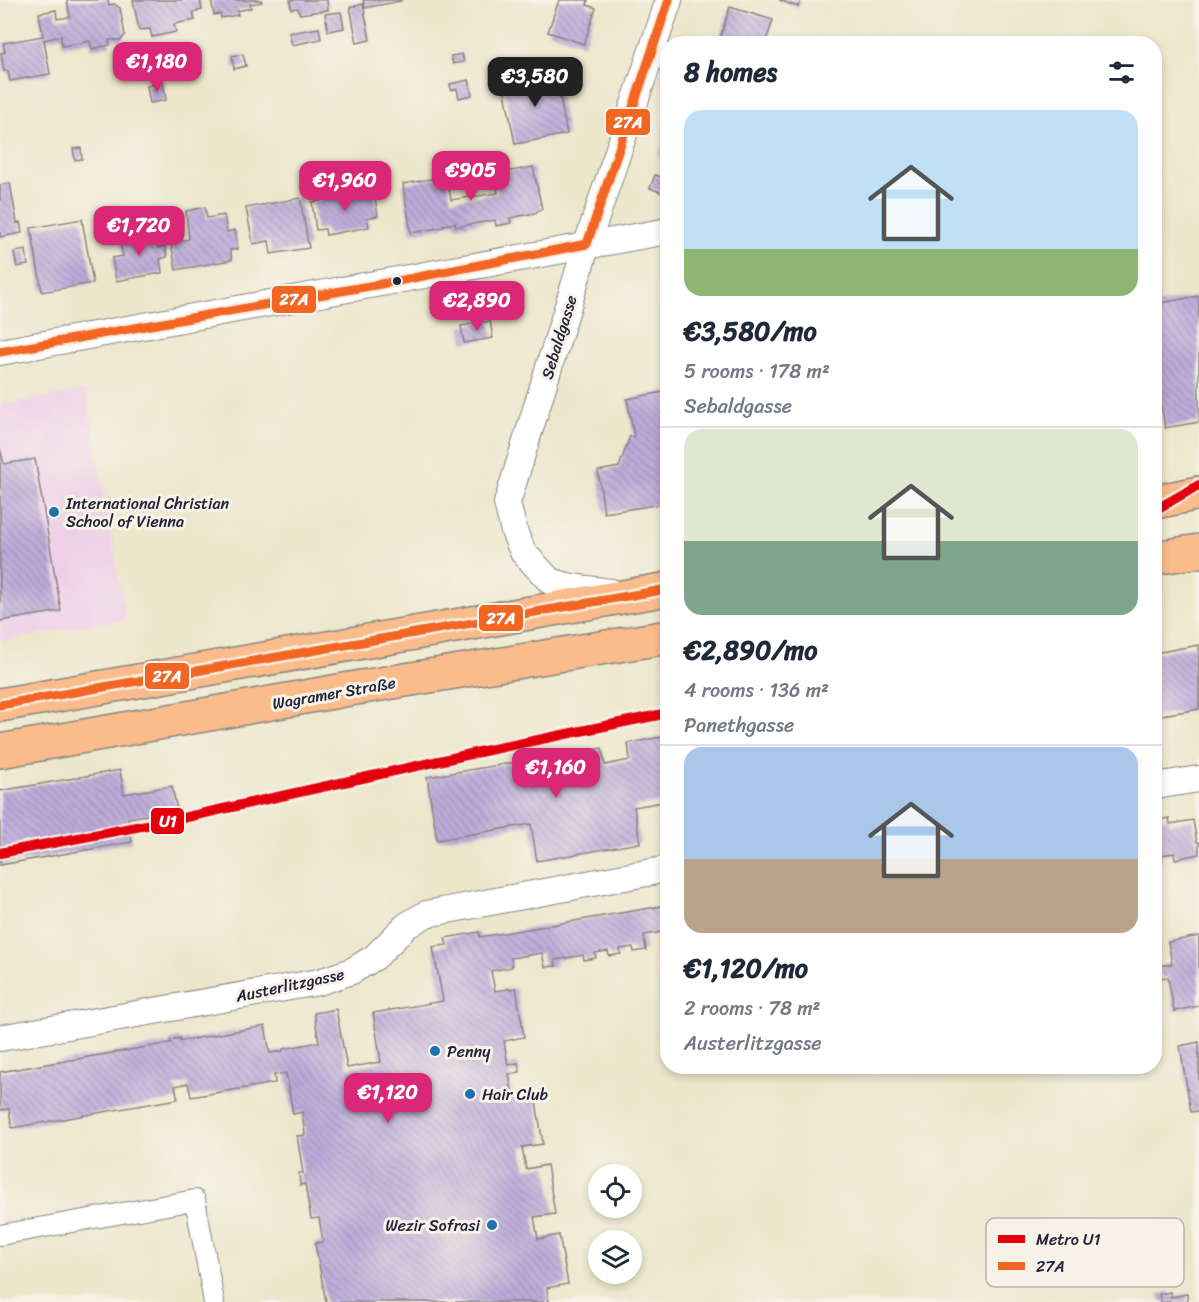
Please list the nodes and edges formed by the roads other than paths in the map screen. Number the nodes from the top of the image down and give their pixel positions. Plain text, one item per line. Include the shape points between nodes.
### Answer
1 (669, 0) edge
2 (660, 232) edge
3 (587, 244) junction
4 (0, 352) edge
5 (1199, 493) edge
6 (1162, 501) edge
7 (1199, 552) edge
8 (1162, 557) edge
9 (653, 592) edge
10 (660, 638) edge
11 (0, 705) edge
12 (0, 751) edge
13 (1199, 778) edge
14 (1162, 785) edge
15 (660, 870) edge
16 (0, 1038) edge
17 (0, 1235) edge
18 (214, 1302) edge

1 - 3 street, Sebaldgasse
2 - 3 street
3 - 4 street
3 - 9 street, Sebaldgasse via 507,503 523,552 550,581 571,587
5 - 6 main road
7 - 8 main road
9 - 11 main road
10 - 12 main road, Wagramer Straße
13 - 14 street
15 - 16 street, Austerlitzgasse via 426,914 352,972 319,982
17 - 18 street via 195,1200

